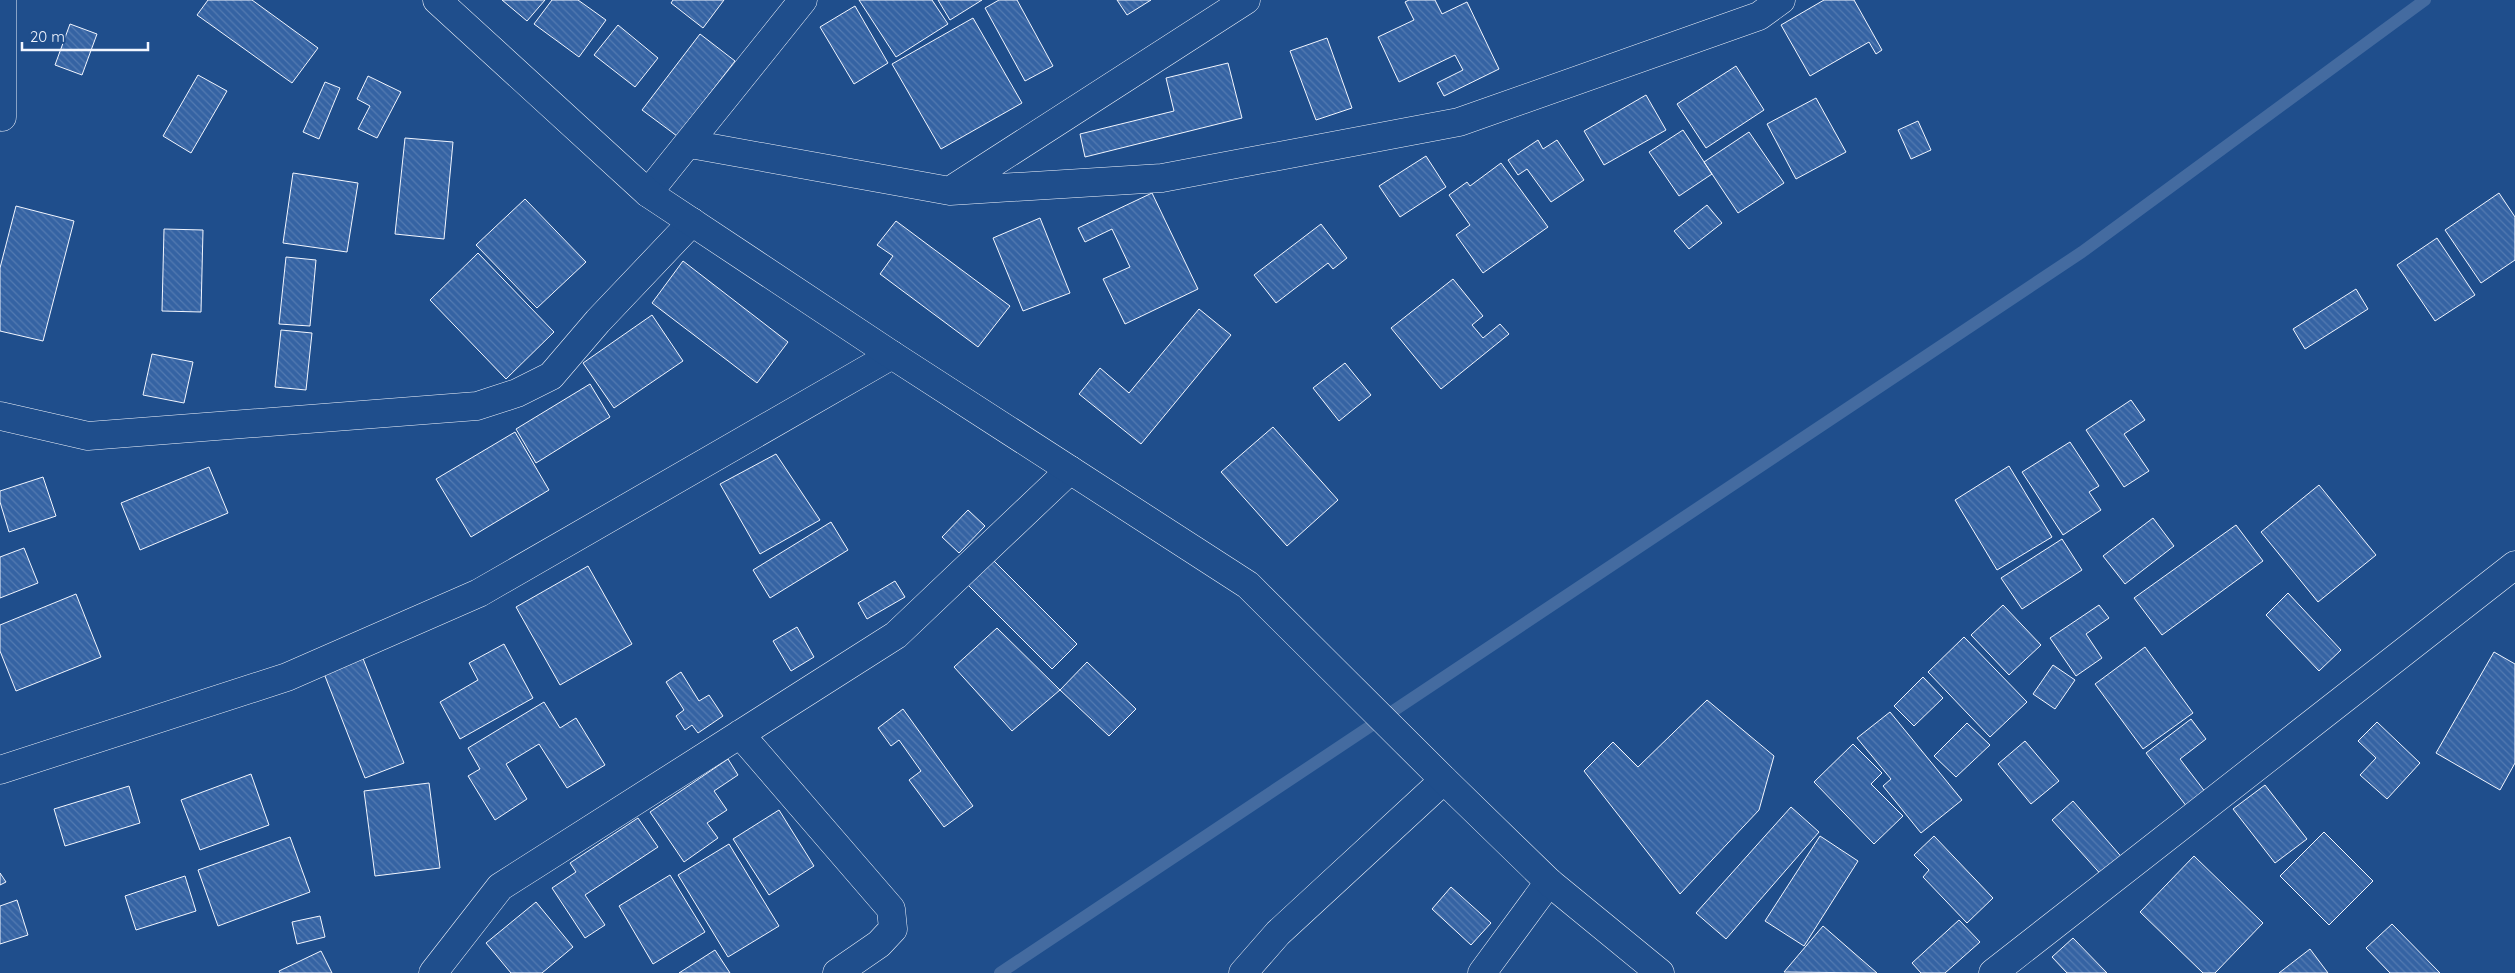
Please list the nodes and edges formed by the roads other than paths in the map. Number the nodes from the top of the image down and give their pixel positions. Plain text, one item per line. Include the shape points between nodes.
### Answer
1 (2, 0) edge
2 (437, 0) edge
3 (803, 0) edge
4 (1246, 0) edge
5 (1781, 0) edge
6 (2, 117) dead end
7 (690, 144) junction
8 (950, 191) junction
9 (648, 193) junction
10 (692, 222) junction
11 (892, 355) junction
12 (0, 416) edge
13 (1070, 470) junction
14 (2515, 565) edge
15 (740, 734) junction
16 (0, 770) edge
17 (1444, 780) junction
18 (1550, 882) junction
19 (433, 973) edge
20 (837, 973) edge
21 (1243, 973) edge
22 (1482, 973) edge
23 (1660, 973) edge
24 (1993, 973) edge

1 - 6 street
2 - 9 street
3 - 7 street
4 - 8 street
5 - 8 street via 1758,16 1459,122 1162,178
7 - 8 street
7 - 9 street
9 - 10 street
10 - 11 street
10 - 12 street via 551,376 516,393 477,406 88,436
11 - 13 street
11 - 16 street via 479,593 287,677
13 - 15 street via 896,635
13 - 17 street via 1248,585
14 - 24 street
15 - 19 street via 500,887
15 - 20 street via 891,909 893,929 879,944
17 - 18 street
17 - 21 street via 1278,932
18 - 22 street
18 - 23 street

